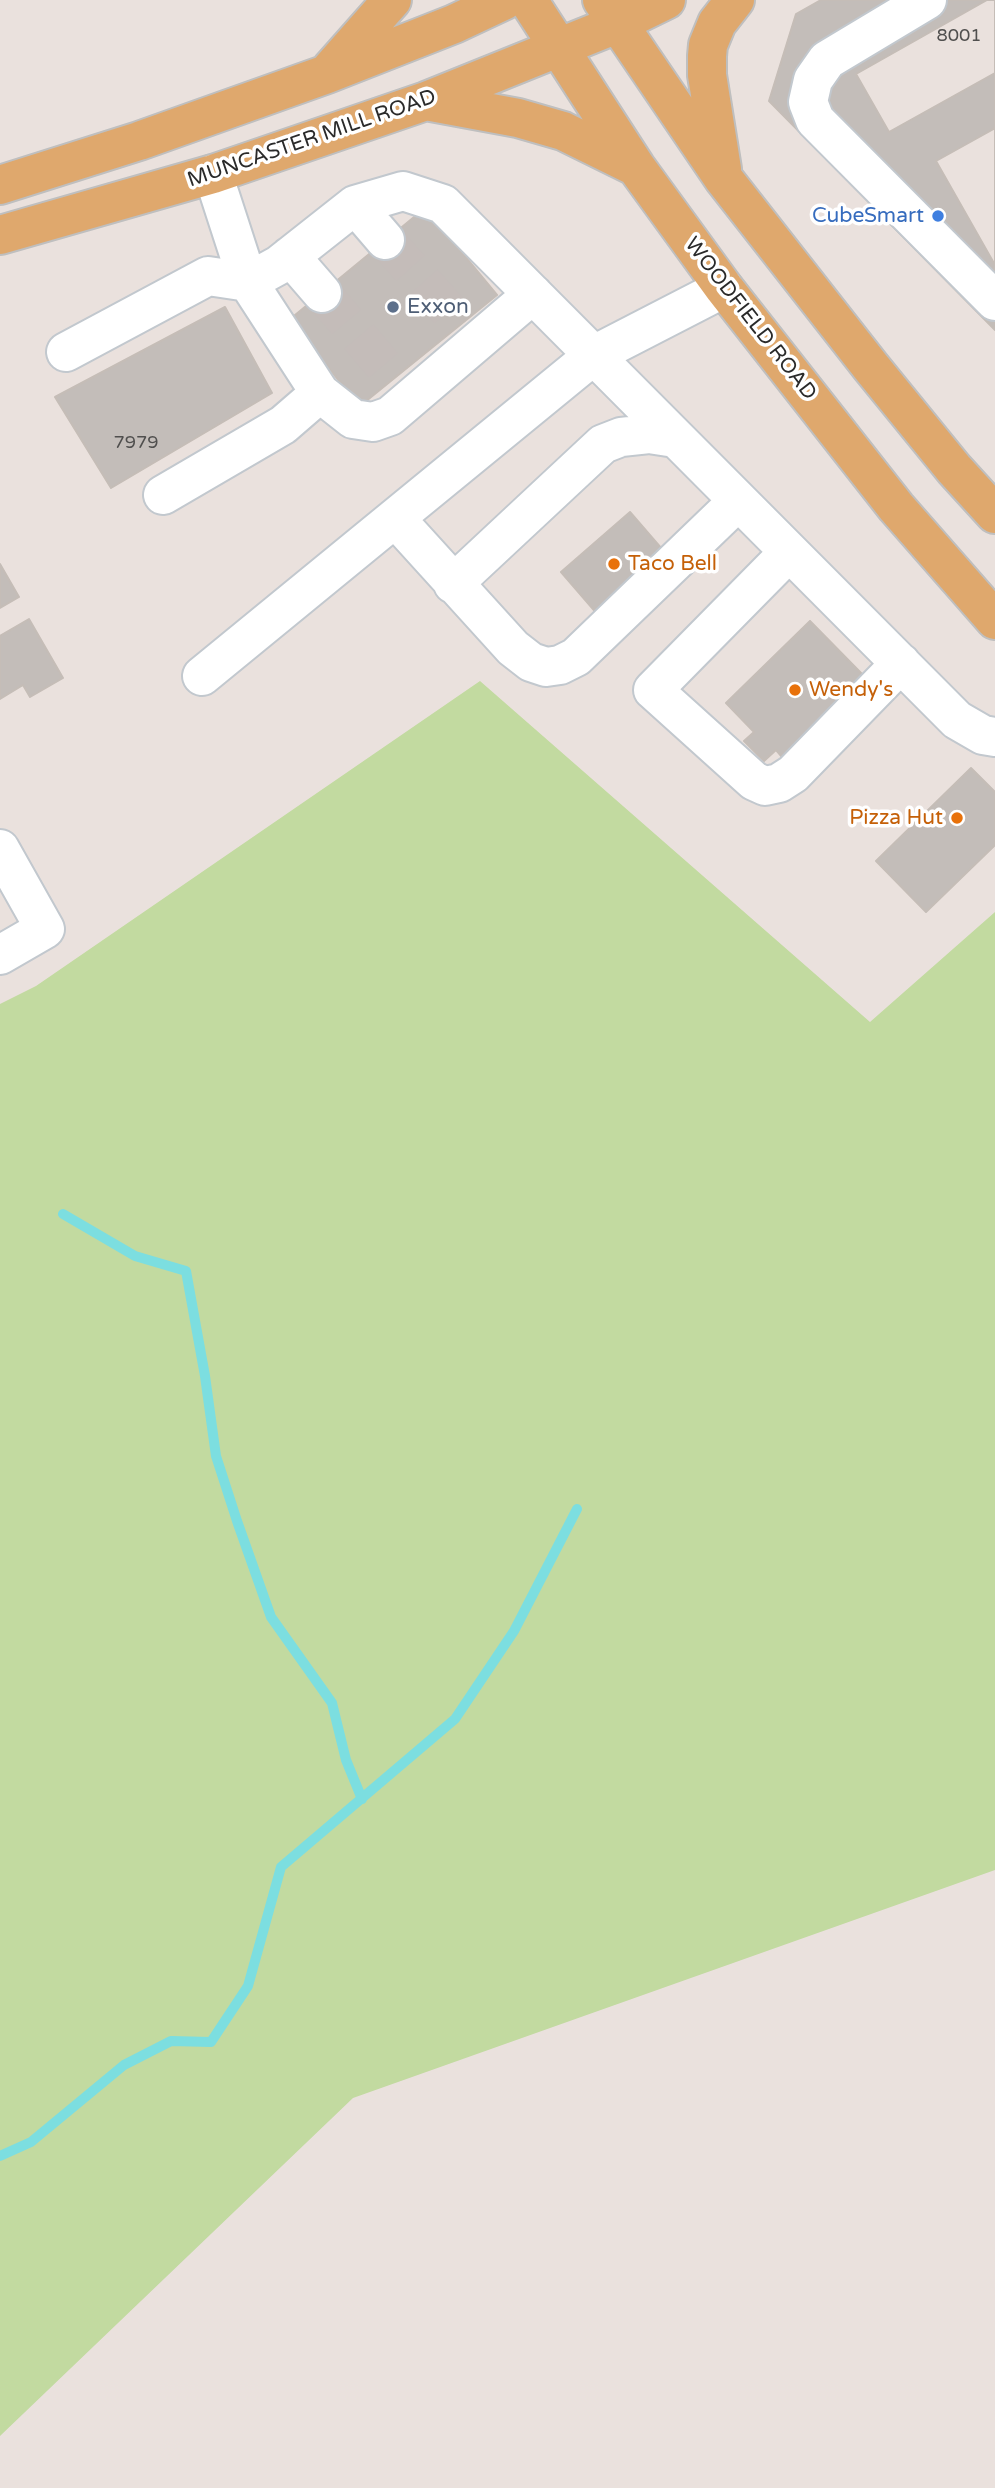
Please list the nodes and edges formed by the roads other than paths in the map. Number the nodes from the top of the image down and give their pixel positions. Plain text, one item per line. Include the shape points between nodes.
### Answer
1 (392, 0) edge
2 (505, 0) edge
3 (528, 0) edge
4 (666, 0) edge
5 (734, 0) edge
6 (928, 0) edge
7 (609, 12) edge
8 (559, 48) junction
9 (327, 74) junction
10 (426, 102) junction
11 (636, 167) junction
12 (213, 174) junction
13 (723, 178) junction
14 (0, 185) edge
15 (355, 205) junction
16 (0, 236) edge
17 (385, 240) tunnel mouth
18 (290, 256) junction
19 (248, 282) junction
20 (724, 288) junction
21 (322, 293) tunnel mouth
22 (533, 294) junction
23 (995, 302) edge
24 (66, 352) dead end
25 (594, 355) junction
26 (320, 393) junction
27 (676, 438) junction
28 (163, 495) dead end
29 (738, 501) junction
30 (995, 514) edge
31 (395, 518) junction
32 (789, 552) junction
33 (453, 584) junction
34 (995, 620) edge
35 (901, 663) junction
36 (202, 676) dead end
37 (995, 737) edge
38 (0, 849) edge
39 (0, 955) edge

1 - 9 main road
2 - 9 main road
3 - 8 main road, WOODFIELD ROAD
4 - 7 main road, MUNCASTER MILL ROAD
5 - 13 main road via 717,23 707,56
6 - 23 street via 827,60 813,80 808,102 816,120
7 - 8 main road, MUNCASTER MILL ROAD
7 - 13 main road
8 - 10 main road, MUNCASTER MILL ROAD
8 - 11 main road, WOODFIELD ROAD
9 - 14 main road
10 - 11 main road via 563,131
10 - 12 main road, MUNCASTER MILL ROAD
11 - 20 main road, WOODFIELD ROAD
12 - 16 main road, MUNCASTER MILL ROAD
12 - 19 street
13 - 30 main road via 871,367
15 - 17 street
15 - 18 street
15 - 22 street via 403,191 443,204
18 - 19 street
18 - 21 street
19 - 24 street via 208,276
19 - 26 street
20 - 25 street
20 - 34 main road, WOODFIELD ROAD via 896,507
22 - 25 street
22 - 26 street via 468,333 403,388 390,416 373,422 353,419
25 - 27 street
25 - 31 street
26 - 28 street via 284,425
27 - 29 street
27 - 33 street via 649,433 603,444
29 - 32 street
29 - 33 street via 576,657 560,665 531,662 513,649
31 - 33 street
31 - 36 street
32 - 35 street
32 - 35 street via 653,690 765,786 793,774
35 - 37 street via 957,720
38 - 39 street via 45,929

